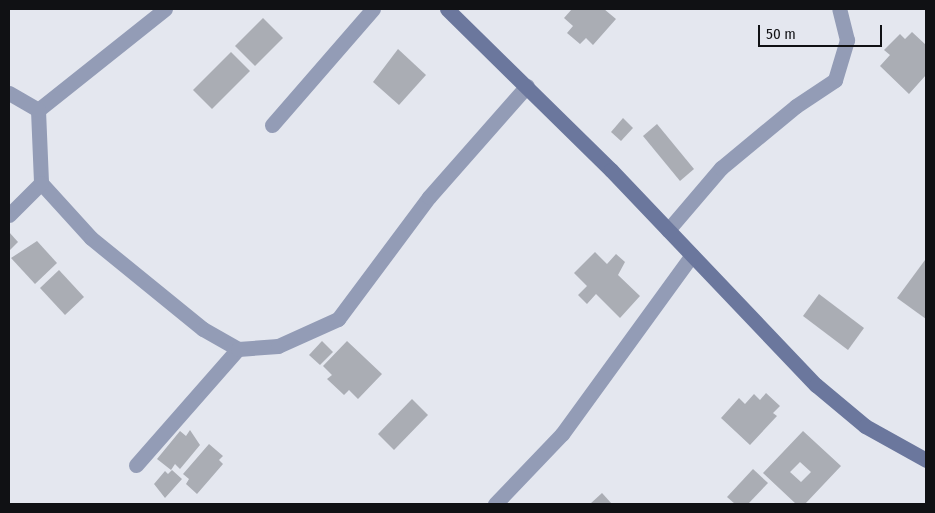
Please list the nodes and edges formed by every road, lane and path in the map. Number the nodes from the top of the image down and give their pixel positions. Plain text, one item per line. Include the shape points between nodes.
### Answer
1 (165, 9) edge
2 (373, 9) edge
3 (447, 9) edge
4 (839, 9) edge
5 (527, 86) junction
6 (9, 93) edge
7 (38, 110) junction
8 (272, 125) dead end
9 (41, 183) junction
10 (9, 215) edge
11 (668, 230) junction
12 (692, 255) junction
13 (238, 350) junction
14 (926, 460) edge
15 (136, 465) dead end
16 (495, 504) edge

1 - 7 street
2 - 8 street
3 - 5 street
4 - 11 street via 847,40 835,80 796,106 721,168
5 - 11 street
5 - 13 street via 428,197 338,319 278,346
6 - 7 street
7 - 9 street
9 - 10 street
9 - 13 street via 91,238 203,329
11 - 12 street
12 - 14 street via 816,385 866,426
12 - 16 street via 562,434
13 - 15 street

